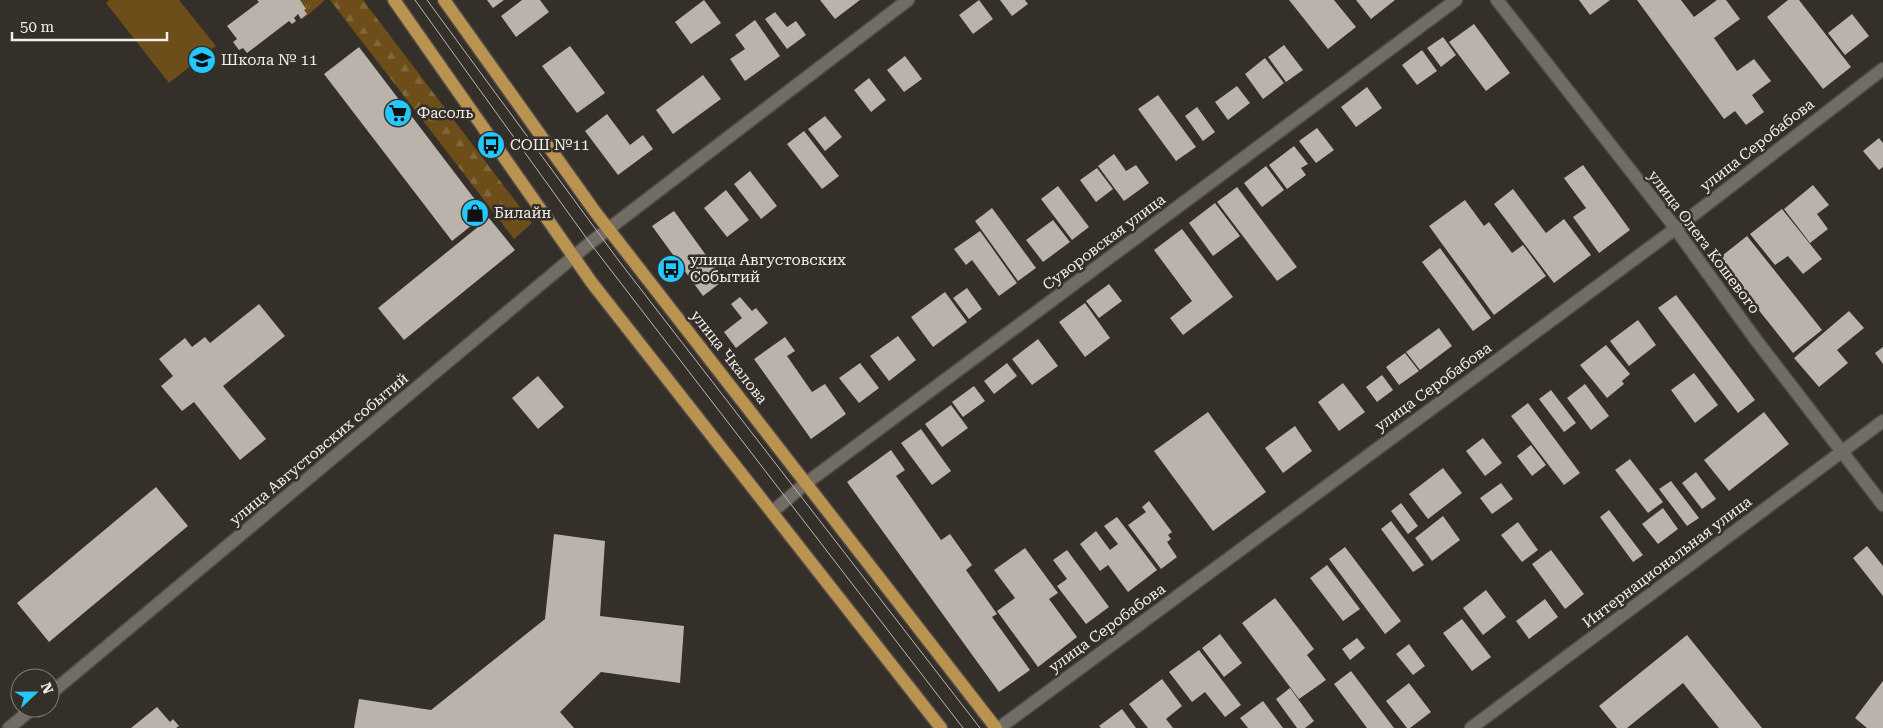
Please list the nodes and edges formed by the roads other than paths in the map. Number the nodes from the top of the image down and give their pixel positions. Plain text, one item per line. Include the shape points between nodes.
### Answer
1 (394, 0) edge
2 (444, 0) edge
3 (908, 0) edge
4 (1456, 0) edge
5 (1497, 0) edge
6 (1883, 69) edge
7 (609, 229) junction
8 (1675, 229) junction
9 (573, 257) junction
10 (1883, 421) edge
11 (1842, 453) junction
12 (805, 484) junction
13 (1883, 505) edge
14 (772, 512) junction
15 (60, 686) edge
16 (22, 718) edge
17 (10, 728) edge
18 (940, 728) edge
19 (998, 728) edge
20 (1471, 728) edge

1 - 9 main road
2 - 7 main road, улица Чкалова
3 - 7 street
4 - 12 street, Суворовская улица
5 - 8 street, улица Олега Кошевого
6 - 8 street, улица Серобабова
7 - 9 street, улица Августовских событий
7 - 12 main road, улица Чкалова
8 - 11 street, улица Олега Кошевого
8 - 19 street, улица Серобабова
9 - 14 main road
9 - 15 street, улица Августовских событий
10 - 11 street, Интернациональная улица
11 - 13 street, улица Олега Кошевого
11 - 20 street, Интернациональная улица
12 - 14 street, Суворовская улица
12 - 19 main road, улица Чкалова
14 - 18 main road
16 - 17 street

